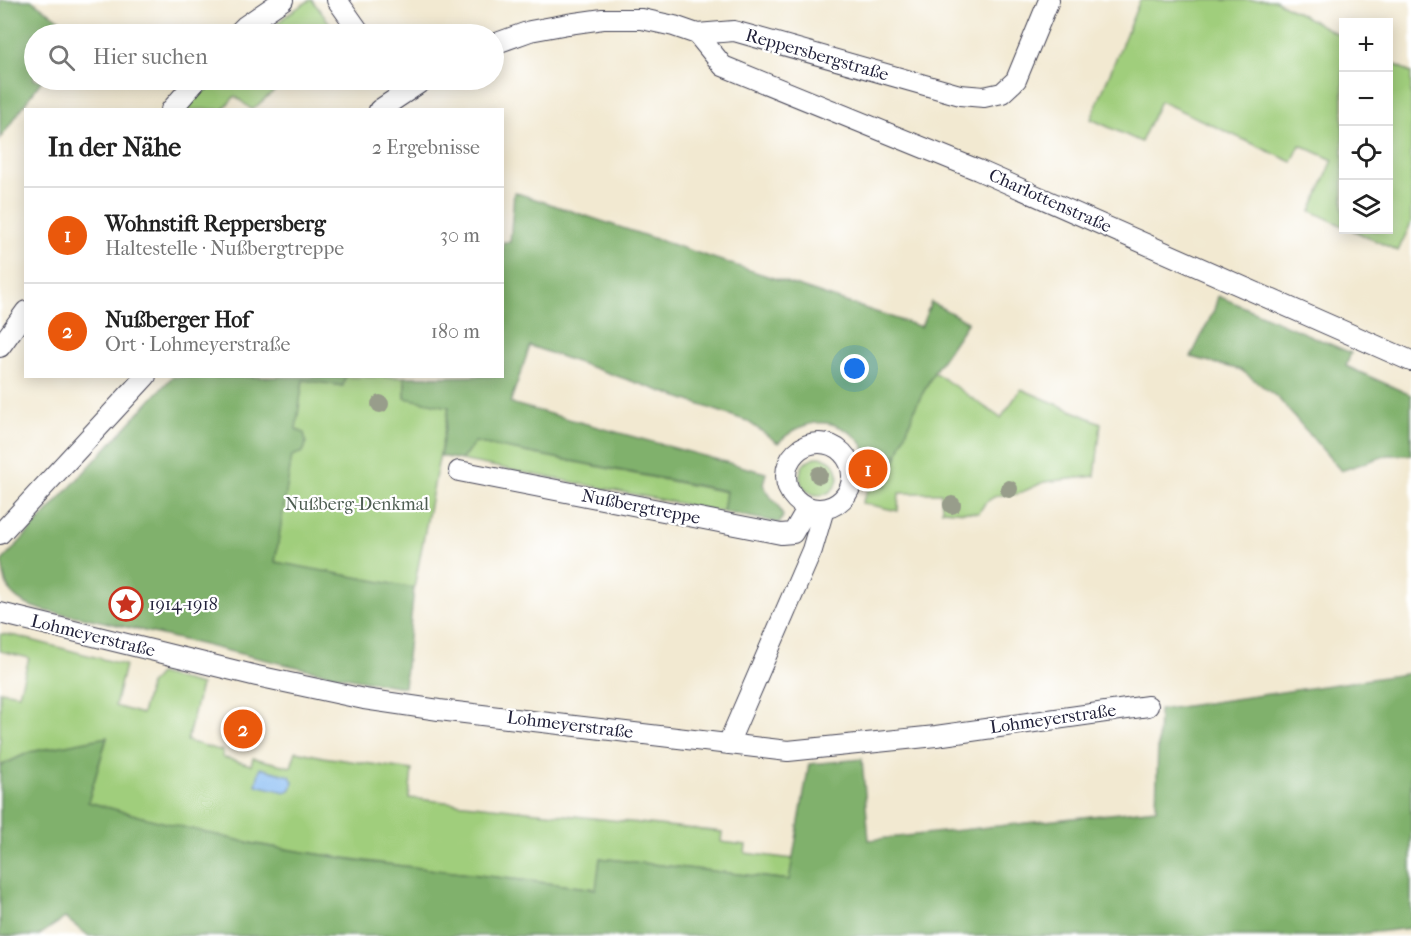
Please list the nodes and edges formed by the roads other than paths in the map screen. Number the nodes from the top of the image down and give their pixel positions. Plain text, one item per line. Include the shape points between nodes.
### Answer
1 (283, 0) edge
2 (337, 0) edge
3 (1049, 0) edge
4 (247, 24) edge
5 (354, 24) edge
6 (697, 34) junction
7 (504, 40) edge
8 (188, 90) edge
9 (396, 90) edge
10 (173, 108) edge
11 (381, 108) edge
12 (24, 314) edge
13 (0, 347) edge
14 (1411, 361) edge
15 (144, 378) edge
16 (459, 471) dead end
17 (0, 534) edge
18 (0, 613) edge
19 (1148, 706) dead end
20 (728, 744) junction

1 - 4 street
2 - 5 street
3 - 6 street, Reppersbergstraße via 1016,81 1002,93 984,97 960,95 734,31
6 - 7 street, Reppersbergstraße via 642,18 603,19 530,31
6 - 14 street, Charlottenstraße via 723,66 978,170
8 - 10 street
9 - 11 street
12 - 13 street
15 - 17 street
16 - 20 street, Nußbergtreppe via 781,534 793,533 816,508 812,550
18 - 20 street, Lohmeyerstraße via 363,699
19 - 20 street, Lohmeyerstraße via 838,747 788,751

